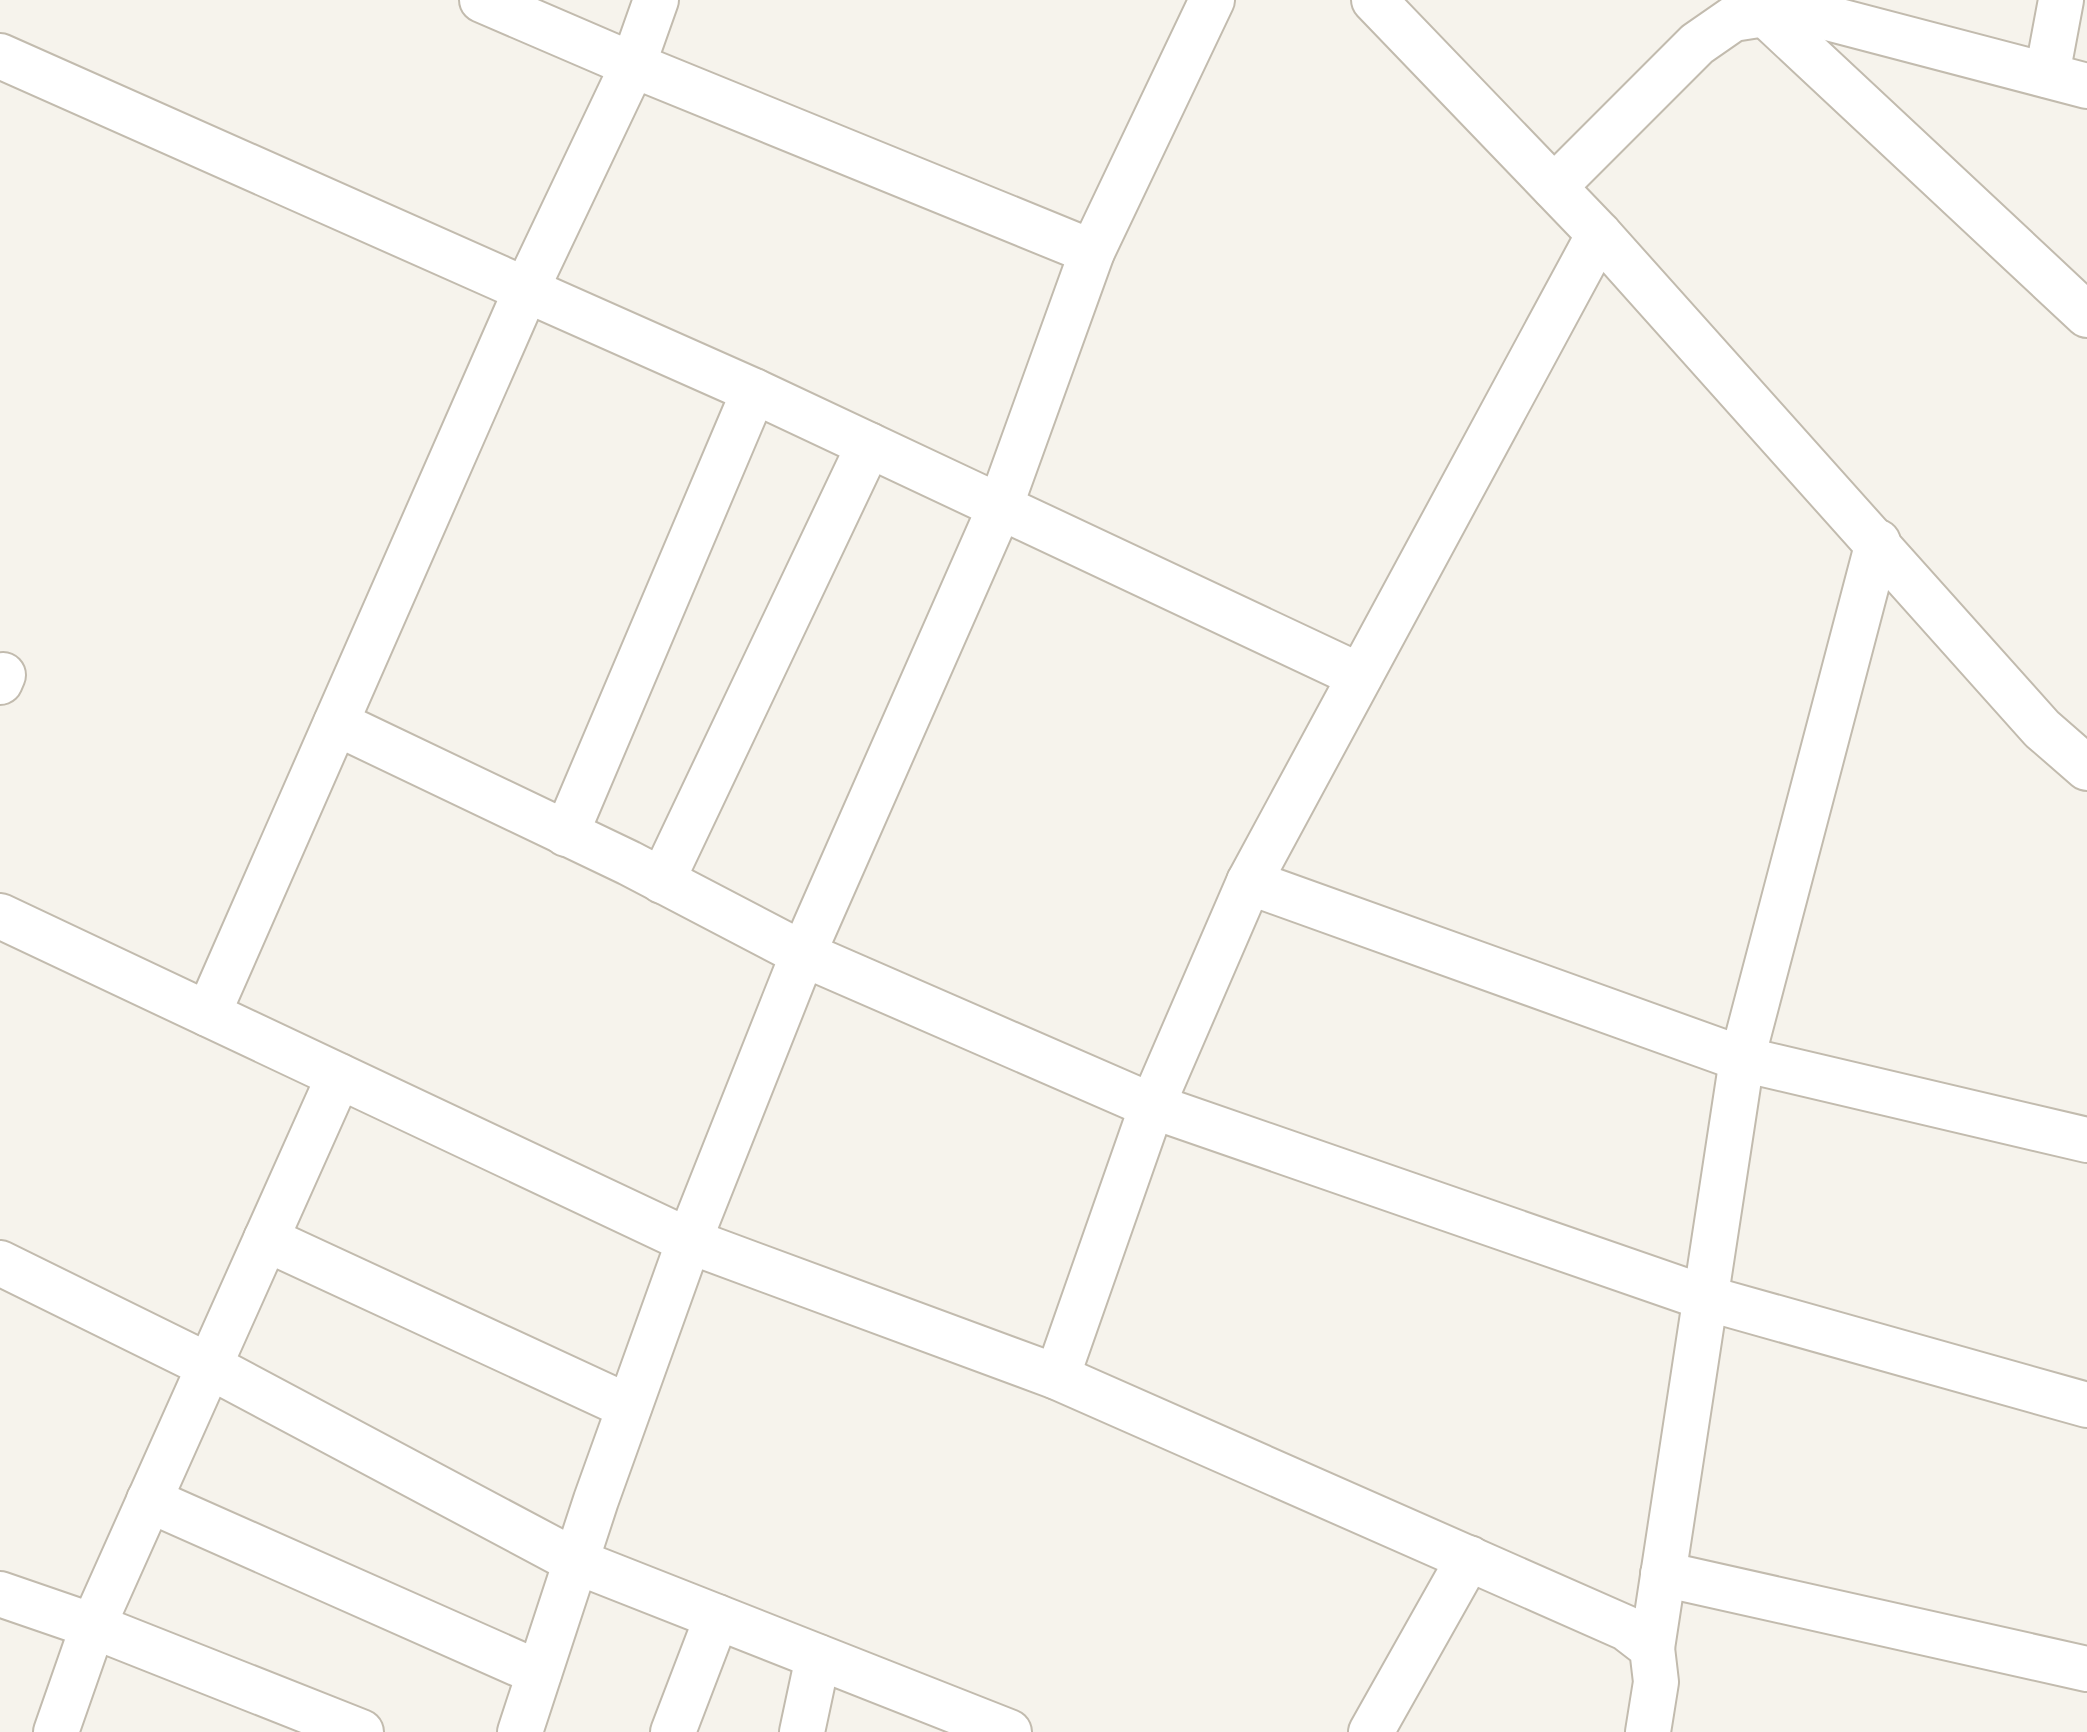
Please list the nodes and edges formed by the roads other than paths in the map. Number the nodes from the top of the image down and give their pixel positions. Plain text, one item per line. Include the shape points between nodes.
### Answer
1 (482, 0) edge
2 (656, 0) edge
3 (1212, 0) edge
4 (1374, 0) edge
5 (2061, 0) edge
6 (1765, 14) junction
7 (0, 56) edge
8 (633, 65) junction
9 (2067, 81) edge
10 (1554, 187) junction
11 (1599, 234) junction
12 (1092, 252) junction
13 (527, 288) junction
14 (2087, 315) edge
15 (754, 391) junction
16 (869, 445) junction
17 (1000, 507) junction
18 (1878, 542) junction
19 (1360, 676) junction
20 (336, 723) junction
21 (2087, 768) edge
22 (566, 834) junction
23 (662, 881) junction
24 (1249, 882) junction
25 (0, 916) edge
26 (803, 954) junction
27 (208, 1014) junction
28 (1742, 1059) junction
29 (339, 1076) junction
30 (1152, 1106) junction
31 (2087, 1140) edge
32 (266, 1239) junction
33 (689, 1241) junction
34 (0, 1263) edge
35 (1706, 1298) junction
36 (209, 1366) junction
37 (1057, 1377) junction
38 (2087, 1405) edge
39 (629, 1407) junction
40 (149, 1500) junction
41 (1469, 1558) junction
42 (575, 1561) junction
43 (1663, 1574) junction
44 (0, 1594) edge
45 (717, 1617) junction
46 (93, 1626) junction
47 (1652, 1648) junction
48 (818, 1657) junction
49 (2087, 1669) edge
50 (539, 1673) junction
51 (56, 1732) edge
52 (361, 1732) edge
53 (520, 1732) edge
54 (673, 1732) edge
55 (802, 1732) edge
56 (1009, 1732) edge
57 (1371, 1732) edge
58 (1648, 1732) edge

1 - 8 street
2 - 8 street
3 - 12 street
4 - 10 street
5 - 9 street
6 - 9 street via 1820,16
6 - 10 street via 1733,19 1697,44
6 - 14 street
7 - 13 street
8 - 12 street
8 - 13 street
10 - 11 street
11 - 18 street
11 - 19 street
12 - 17 street
13 - 15 street
13 - 20 street
15 - 16 street
15 - 22 street
16 - 17 street
16 - 23 street
17 - 19 street
17 - 26 street
18 - 21 street via 2042,729
18 - 28 street
19 - 24 street
20 - 22 street
20 - 27 street
22 - 23 street
23 - 26 street
24 - 28 street
24 - 30 street
25 - 27 street
26 - 30 street
26 - 33 street
27 - 29 street
28 - 31 street
28 - 35 street
29 - 32 street
29 - 33 street
30 - 35 street
30 - 37 street
32 - 36 street
32 - 39 street
33 - 37 street
33 - 39 street
34 - 36 street
35 - 38 street
35 - 43 street
36 - 40 street
36 - 42 street
37 - 41 street
39 - 42 street
40 - 46 street
40 - 50 street
41 - 47 street via 1626,1628
41 - 57 street
42 - 45 street
42 - 50 street
43 - 47 street
43 - 49 street
44 - 46 street
45 - 48 street
45 - 54 street
46 - 51 street
46 - 52 street
47 - 58 street via 1656,1682
48 - 55 street
48 - 56 street
50 - 53 street

